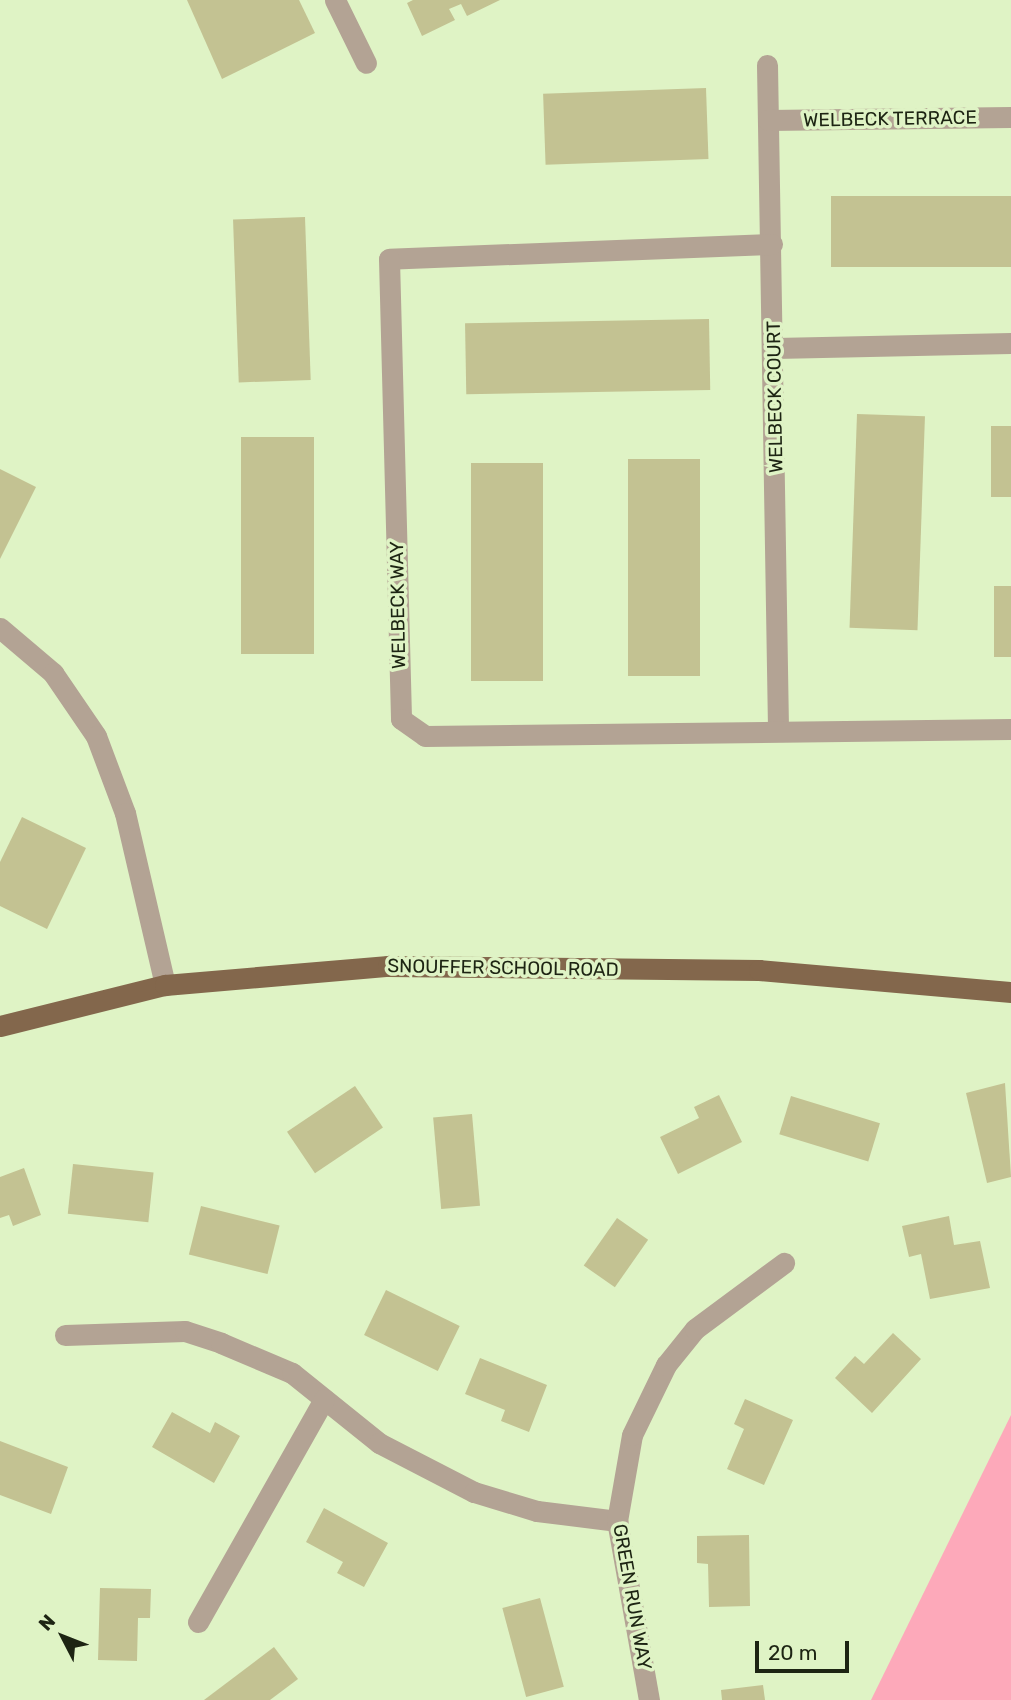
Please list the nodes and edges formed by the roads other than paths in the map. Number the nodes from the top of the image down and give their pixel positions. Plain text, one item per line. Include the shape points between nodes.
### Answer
1 (335, 0) edge
2 (366, 63) dead end
3 (767, 65) dead end
4 (1011, 117) edge
5 (768, 120) junction
6 (772, 244) junction
7 (1011, 343) edge
8 (775, 348) junction
9 (0, 628) edge
10 (1011, 729) edge
11 (778, 730) junction
12 (165, 985) junction
13 (1011, 992) edge
14 (0, 1026) edge
15 (784, 1263) dead end
16 (65, 1335) dead end
17 (324, 1399) junction
18 (617, 1521) junction
19 (198, 1622) dead end
20 (649, 1700) edge

1 - 2 street
3 - 5 street, WELBECK COURT
4 - 5 street, WELBECK TERRACE
5 - 6 street, WELBECK COURT
6 - 8 street, WELBECK COURT
6 - 11 street, WELBECK WAY via 389,259 401,719 425,736
7 - 8 street
8 - 11 street, WELBECK COURT
9 - 12 street via 53,673 96,736 125,813
10 - 11 street, WELBECK WAY
12 - 13 main road, SNOUFFER SCHOOL ROAD via 388,966 759,970
12 - 14 main road, SNOUFFER SCHOOL ROAD
15 - 18 street, GREEN RUN WAY via 695,1329 666,1365 632,1435
16 - 17 street via 185,1331 292,1373
17 - 18 street via 379,1443 474,1492 537,1511
17 - 19 street
18 - 20 street, GREEN RUN WAY

